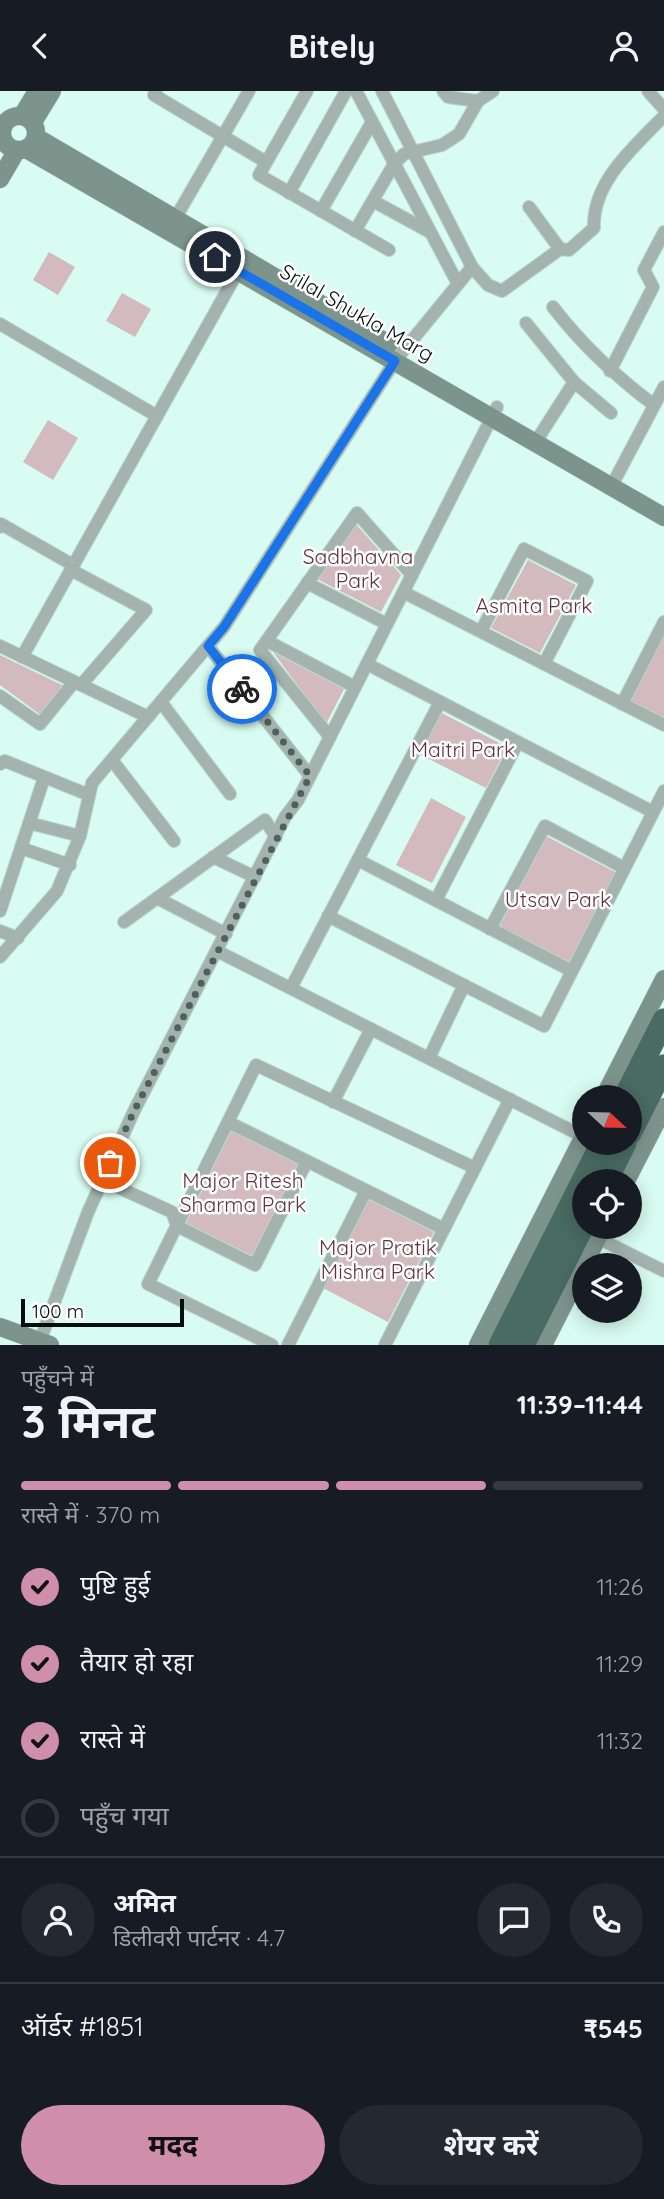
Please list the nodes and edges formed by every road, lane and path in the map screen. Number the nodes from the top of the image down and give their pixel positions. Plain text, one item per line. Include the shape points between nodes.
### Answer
1 (37, 91) edge
2 (52, 91) edge
3 (156, 91) edge
4 (249, 91) edge
5 (307, 91) edge
6 (346, 91) edge
7 (356, 91) edge
8 (382, 91) edge
9 (443, 91) edge
10 (493, 91) edge
11 (648, 91) edge
12 (478, 101) junction
13 (664, 109) edge
14 (664, 116) edge
15 (372, 122) junction
16 (14, 134) edge
17 (223, 136) junction
18 (415, 152) junction
19 (267, 162) junction
20 (394, 165) junction
21 (0, 179) edge
22 (289, 193) junction
23 (373, 201) junction
24 (529, 207) dead end
25 (321, 211) junction
26 (171, 224) junction
27 (355, 231) junction
28 (430, 231) junction
29 (662, 241) edge
30 (560, 249) junction
31 (389, 250) dead end
32 (241, 265) junction
33 (472, 267) junction
34 (458, 284) junction
35 (554, 307) dead end
36 (526, 323) dead end
37 (0, 324) edge
38 (399, 356) junction
39 (610, 372) junction
40 (574, 382) junction
41 (664, 387) edge
42 (654, 405) junction
43 (494, 412) junction
44 (611, 413) dead end
45 (157, 416) junction
46 (538, 438) junction
47 (614, 482) junction
48 (664, 504) edge
49 (664, 517) edge
50 (0, 527) edge
51 (72, 568) junction
52 (412, 575) junction
53 (307, 583) junction
54 (403, 592) junction
55 (664, 623) edge
56 (387, 624) junction
57 (481, 631) junction
58 (267, 641) junction
59 (0, 646) edge
60 (208, 646) junction
61 (22, 657) junction
62 (366, 664) junction
63 (544, 664) junction
64 (78, 684) junction
65 (355, 687) junction
66 (0, 696) edge
67 (161, 702) junction
68 (440, 702) junction
69 (622, 703) junction
70 (148, 717) junction
71 (664, 725) edge
72 (330, 737) junction
73 (518, 742) junction
74 (113, 760) junction
75 (0, 764) edge
76 (310, 776) junction
77 (44, 778) junction
78 (664, 790) edge
79 (230, 794) dead end
80 (89, 795) junction
81 (653, 812) junction
82 (29, 823) junction
83 (80, 837) junction
84 (276, 837) junction
85 (174, 841) dead end
86 (21, 848) junction
87 (213, 857) junction
88 (358, 860) junction
89 (70, 865) junction
90 (624, 868) junction
91 (255, 877) junction
92 (5, 881) edge
93 (157, 898) junction
94 (436, 900) junction
95 (0, 911) edge
96 (328, 916) junction
97 (124, 922) dead end
98 (490, 929) junction
99 (0, 931) edge
100 (226, 934) junction
101 (18, 938) junction
102 (217, 951) junction
103 (0, 957) edge
104 (572, 971) junction
105 (664, 979) edge
106 (464, 985) junction
107 (290, 988) junction
108 (664, 1020) edge
109 (371, 1029) junction
110 (429, 1058) junction
111 (664, 1066) edge
112 (610, 1085) edge
113 (631, 1085) edge
114 (510, 1099) junction
115 (333, 1102) junction
116 (664, 1107) edge
117 (642, 1109) edge
118 (228, 1122) junction
119 (572, 1130) edge
120 (574, 1155) edge
121 (596, 1155) edge
122 (307, 1161) junction
123 (475, 1168) junction
124 (632, 1169) edge
125 (102, 1180) junction
126 (366, 1191) junction
127 (177, 1226) junction
128 (444, 1229) junction
129 (589, 1239) edge
130 (591, 1239) edge
131 (611, 1239) edge
132 (664, 1271) edge
133 (0, 1327) edge
134 (45, 1343) edge
135 (272, 1345) edge
136 (288, 1345) edge
137 (385, 1345) edge
138 (478, 1345) edge
139 (500, 1345) edge
140 (523, 1345) edge
141 (543, 1345) edge

1 - 16 street
2 - 16 street
3 - 17 street via 154,95
4 - 17 street
5 - 19 street
6 - 22 street
7 - 15 street
8 - 18 street
9 - 12 street via 448,97
10 - 12 street
11 - 13 street
12 - 18 street via 459,134 442,145
14 - 30 street via 613,168 593,208 594,228 569,250
15 - 20 street
15 - 25 street
16 - 21 street
16 - 26 street, Srilal Shukla Marg
17 - 19 street
17 - 26 street
18 - 20 street via 404,154
18 - 33 street
19 - 22 street via 259,175
20 - 23 street
20 - 28 street
22 - 25 street
23 - 27 street
23 - 28 street
24 - 30 street
25 - 27 street
26 - 32 street, Srilal Shukla Marg
27 - 31 street
28 - 34 street
29 - 39 street via 644,270 653,287
30 - 33 street via 502,291 488,285
32 - 38 street, Srilal Shukla Marg
32 - 45 street
33 - 34 street
34 - 38 street
35 - 39 street
36 - 40 street
37 - 45 street
38 - 43 street, Srilal Shukla Marg
38 - 60 street
39 - 42 street
40 - 44 street
40 - 46 street
41 - 42 street
42 - 47 street
43 - 46 street, Srilal Shukla Marg
43 - 52 street
45 - 51 street
46 - 47 street, Srilal Shukla Marg
47 - 48 street, Srilal Shukla Marg
47 - 49 street, Srilal Shukla Marg
50 - 51 street
51 - 61 street
51 - 64 street via 146,610
52 - 53 street via 356,513
52 - 54 street
53 - 56 street
53 - 58 street
54 - 56 street
54 - 57 street
55 - 69 street
56 - 62 street
57 - 63 street
57 - 63 street via 524,549 587,581
58 - 65 street
58 - 72 street via 260,650
59 - 61 street
60 - 67 street
60 - 76 street
61 - 64 street
62 - 65 street
62 - 68 street
63 - 69 street
64 - 66 street via 40,725
64 - 70 street
65 - 72 street
67 - 70 street
67 - 79 street
68 - 73 street
68 - 88 street
69 - 71 street
70 - 74 street
72 - 76 street
73 - 81 street
73 - 94 street
74 - 80 street via 92,783
74 - 85 street
75 - 77 street via 5,761
76 - 84 street
77 - 80 street
77 - 82 street
78 - 81 street
80 - 83 street
81 - 90 street
82 - 83 street
82 - 86 street
83 - 89 street
84 - 87 street via 265,820
84 - 91 street
86 - 89 street
86 - 92 street
87 - 91 street
87 - 93 street
88 - 94 street
88 - 96 street
89 - 101 street via 58,891
90 - 98 street via 545,826
90 - 104 street
91 - 100 street
92 - 95 street
93 - 97 street
93 - 100 street
94 - 98 street
96 - 106 street
96 - 107 street
98 - 104 street
99 - 101 street
100 - 102 street
101 - 103 street
102 - 107 street
102 - 125 street
104 - 106 street via 544,1026
105 - 112 street
106 - 110 street
107 - 109 street
108 - 113 highway
109 - 110 street
109 - 115 street
110 - 114 street
111 - 117 highway
114 - 119 street
114 - 123 street
115 - 118 street via 256,1065
115 - 123 street
116 - 124 street
118 - 122 street
118 - 127 street
120 - 138 street
121 - 139 highway
122 - 126 street
122 - 127 street via 255,1265
123 - 128 street
125 - 127 street via 172,1212
125 - 134 street
126 - 128 street
126 - 136 street
127 - 135 street via 148,1283
128 - 137 street
129 - 140 highway
130 - 141 street
131 - 132 street
133 - 134 street

